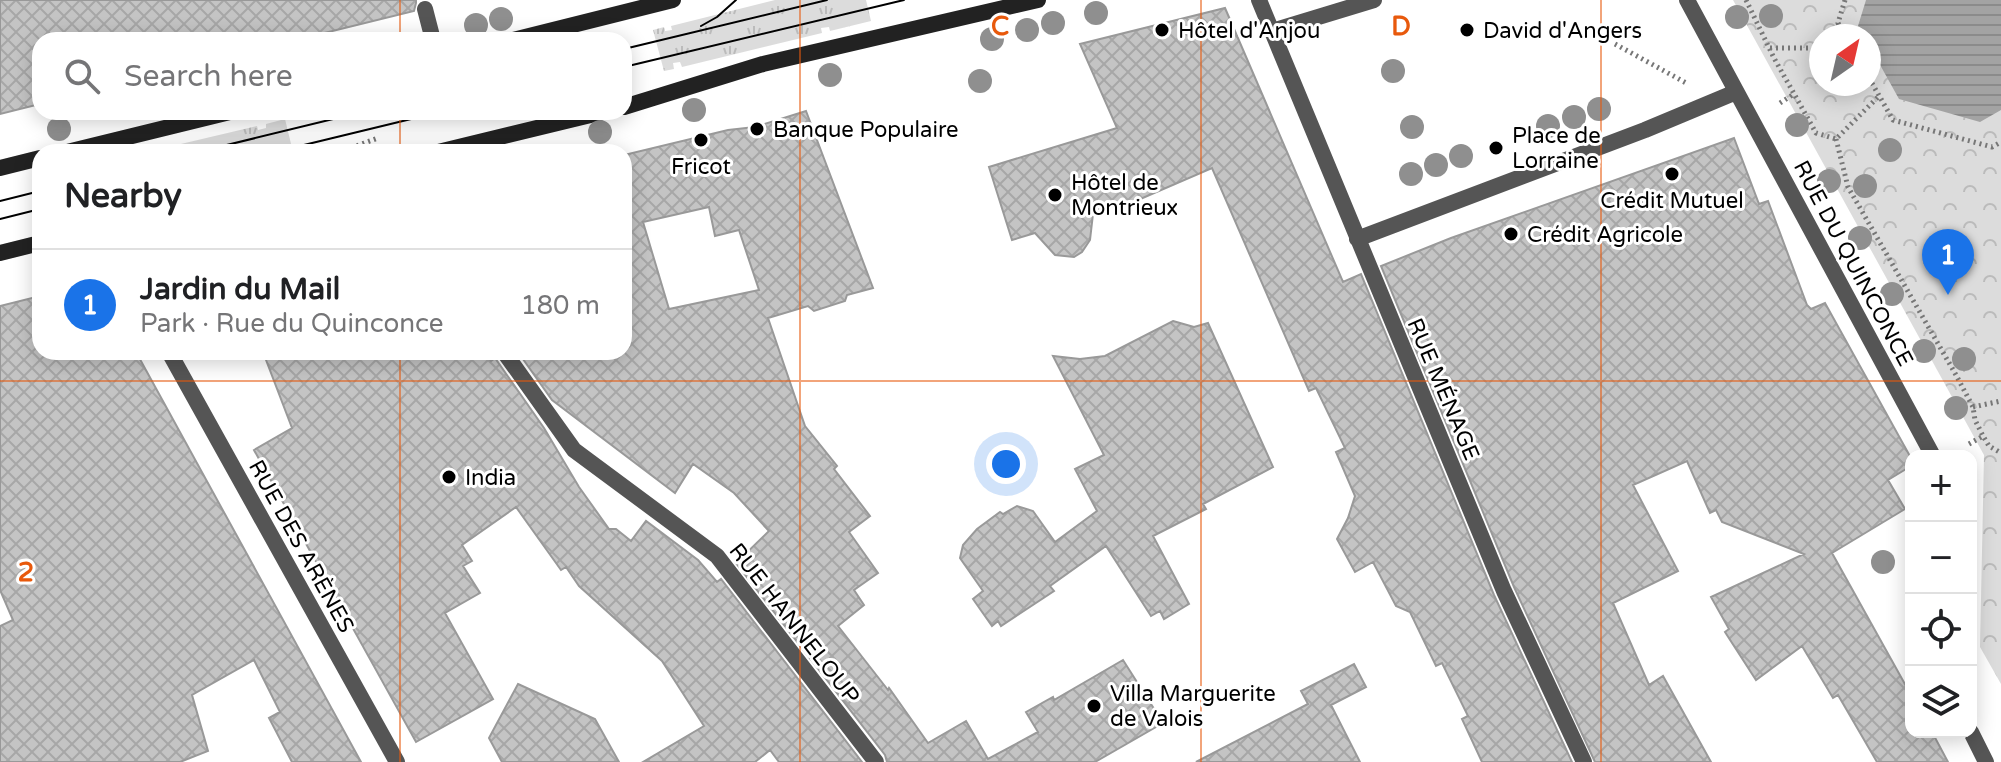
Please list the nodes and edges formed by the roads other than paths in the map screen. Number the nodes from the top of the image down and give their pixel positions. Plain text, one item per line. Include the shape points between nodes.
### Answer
1 (673, 0) edge
2 (1038, 0) edge
3 (1259, 0) edge
4 (1374, 0) edge
5 (1687, 0) edge
6 (425, 9) dead end
7 (1272, 31) junction
8 (431, 32) edge
9 (545, 32) edge
10 (1736, 92) junction
11 (632, 105) edge
12 (197, 120) edge
13 (570, 120) edge
14 (100, 144) edge
15 (471, 144) edge
16 (32, 160) edge
17 (0, 168) edge
18 (1357, 239) junction
19 (32, 245) edge
20 (0, 253) edge
21 (173, 360) edge
22 (510, 360) edge
23 (1930, 450) edge
24 (1974, 738) edge
25 (397, 762) edge
26 (876, 762) edge
27 (1584, 762) edge
28 (1986, 762) edge

1 - 9 main road
2 - 11 main road via 763,64
3 - 7 street, RUE MÉNAGE
4 - 7 street
5 - 10 street, RUE DU QUINCONCE
6 - 8 street
7 - 18 street, RUE MÉNAGE
10 - 18 street
10 - 23 street, RUE DU QUINCONCE
12 - 14 main road
13 - 15 main road
16 - 17 main road
18 - 27 street, RUE MÉNAGE via 1504,591
19 - 20 main road
21 - 25 street, RUE DES ARÈNES
22 - 26 street, RUE HANNELOUP via 574,450 717,556
24 - 28 street

